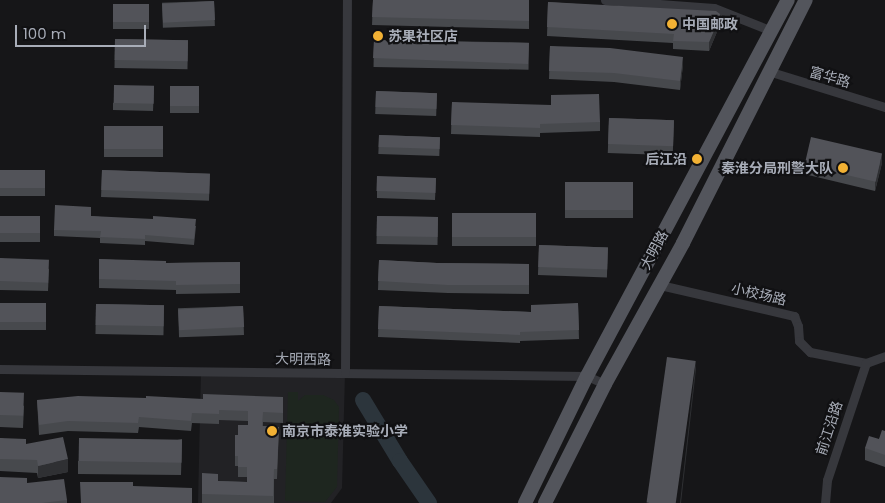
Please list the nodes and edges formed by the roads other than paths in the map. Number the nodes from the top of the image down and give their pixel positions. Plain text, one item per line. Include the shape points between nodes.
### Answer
1 (347, 0) edge
2 (605, 0) edge
3 (788, 0) edge
4 (806, 0) edge
5 (715, 4) edge
6 (772, 31) junction
7 (768, 71) junction
8 (885, 107) edge
9 (660, 285) junction
10 (885, 356) edge
11 (866, 363) junction
12 (0, 369) edge
13 (345, 373) junction
14 (587, 376) junction
15 (605, 384) junction
16 (525, 503) edge
17 (544, 503) edge
18 (825, 503) edge

1 - 13 street
2 - 5 street
3 - 6 main road, 大明路
4 - 7 main road
5 - 6 street
6 - 14 main road, 大明路
7 - 8 street, 富华路
7 - 9 main road
9 - 11 street, 小校场路 via 794,316 799,341 810,352
9 - 15 main road
10 - 11 street
11 - 18 street, 前江沿路 via 827,480
12 - 13 street, 大明西路
13 - 14 street, 大明西路
14 - 15 street, 大明西路
14 - 16 main road, 大明路
15 - 17 main road

